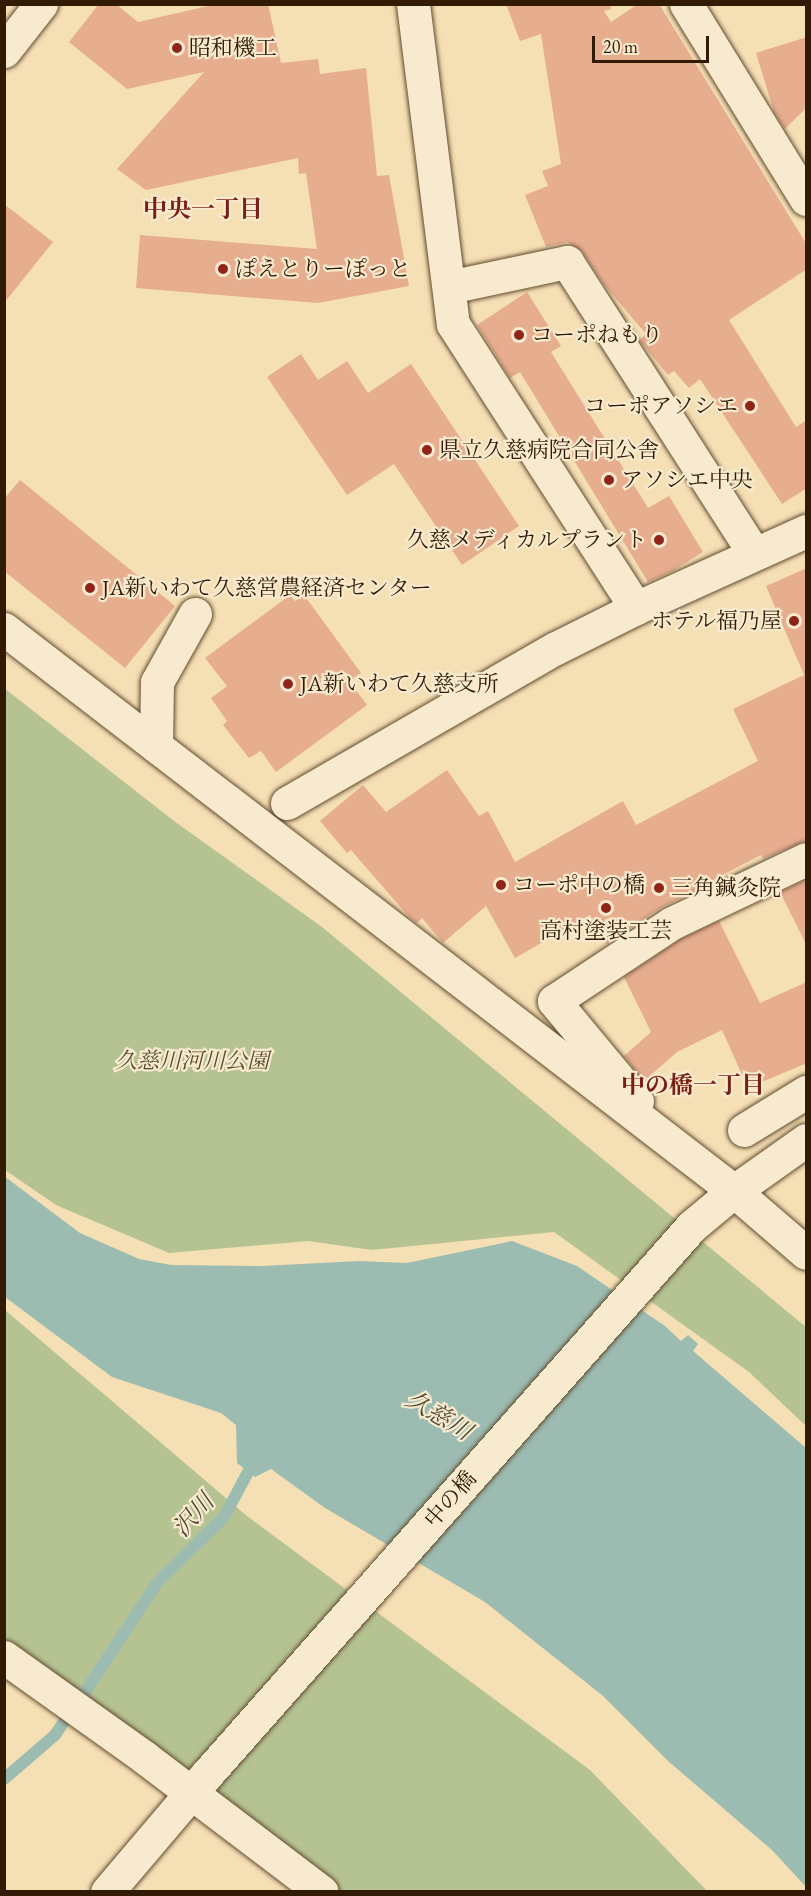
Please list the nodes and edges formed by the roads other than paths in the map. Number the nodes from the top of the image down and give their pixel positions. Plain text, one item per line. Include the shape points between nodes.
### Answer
1 (41, 4) edge
2 (413, 4) edge
3 (686, 4) edge
4 (4, 51) edge
5 (807, 199) edge
6 (449, 287) junction
7 (807, 531) edge
8 (754, 553) junction
9 (636, 608) junction
10 (195, 614) dead end
11 (4, 629) edge
12 (156, 746) junction
13 (287, 803) dead end
14 (807, 859) edge
15 (807, 1092) edge
16 (744, 1130) dead end
17 (807, 1140) edge
18 (684, 1153) junction
19 (734, 1191) junction
20 (807, 1253) edge
21 (4, 1657) edge
22 (200, 1783) junction
23 (107, 1892) edge
24 (322, 1892) edge

1 - 4 street
2 - 6 street
3 - 5 street
6 - 8 street via 567,262
6 - 9 street via 453,324
7 - 8 street
8 - 9 street
9 - 13 street via 556,648
10 - 12 street via 157,682
11 - 12 street
12 - 18 street
14 - 18 street via 672,923 554,1001
15 - 16 street
17 - 19 street, 中の橋
18 - 19 street
19 - 20 street
19 - 22 street, 中の橋 via 692,1226
21 - 22 street
22 - 23 street, 中の橋
22 - 24 street

